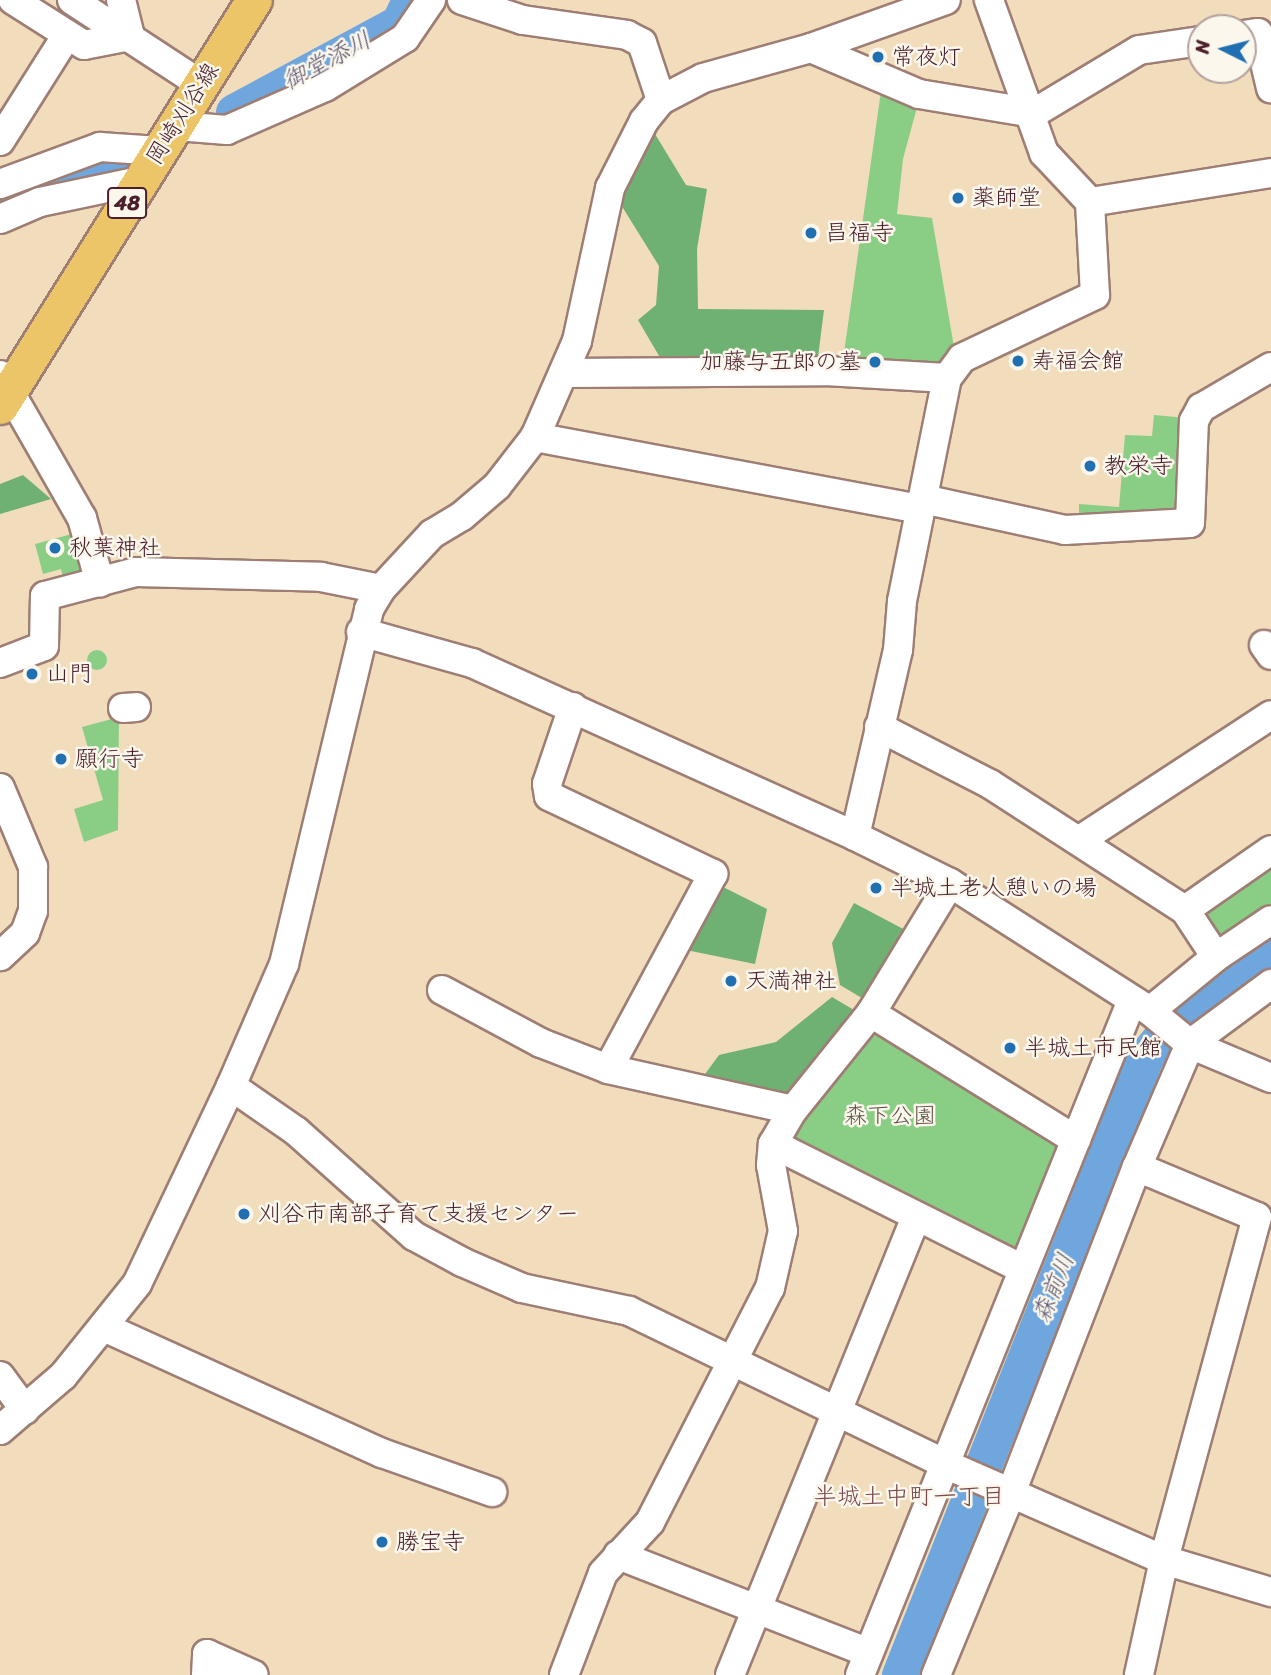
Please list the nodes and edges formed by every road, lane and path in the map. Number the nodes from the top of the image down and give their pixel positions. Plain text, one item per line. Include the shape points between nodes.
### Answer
1 (13, 0) edge
2 (72, 0) edge
3 (121, 0) edge
4 (254, 0) edge
5 (431, 0) edge
6 (462, 0) edge
7 (946, 0) edge
8 (989, 0) edge
9 (1257, 33) edge
10 (67, 35) junction
11 (130, 36) junction
12 (1187, 42) edge
13 (811, 48) junction
14 (1270, 82) edge
15 (202, 85) junction
16 (661, 100) junction
17 (1034, 113) junction
18 (168, 138) junction
19 (0, 141) edge
20 (1271, 173) edge
21 (140, 181) junction
22 (0, 184) edge
23 (1090, 202) junction
24 (0, 219) edge
25 (1271, 367) edge
26 (566, 373) junction
27 (947, 378) junction
28 (4, 389) edge
29 (535, 437) junction
30 (921, 504) junction
31 (100, 583) junction
32 (381, 589) junction
33 (361, 632) junction
34 (0, 663) edge
35 (573, 707) junction
36 (1271, 715) edge
37 (879, 727) junction
38 (0, 788) edge
39 (855, 836) junction
40 (1080, 841) junction
41 (1271, 850) edge
42 (950, 883) junction
43 (1185, 910) junction
44 (1271, 920) edge
45 (0, 956) edge
46 (1216, 957) junction
47 (1271, 984) edge
48 (442, 990) dead end
49 (1140, 1007) junction
50 (871, 1013) junction
51 (1190, 1044) junction
52 (608, 1069) junction
53 (1271, 1078) edge
54 (230, 1086) junction
55 (793, 1110) junction
56 (1076, 1140) junction
57 (772, 1144) junction
58 (1137, 1167) junction
59 (916, 1216) junction
60 (1264, 1220) edge
61 (1021, 1268) junction
62 (106, 1328) junction
63 (733, 1364) junction
64 (0, 1376) edge
65 (25, 1410) junction
66 (837, 1412) junction
67 (0, 1430) edge
68 (945, 1464) junction
69 (492, 1492) dead end
70 (1012, 1493) junction
71 (618, 1555) junction
72 (1164, 1560) junction
73 (1271, 1592) edge
74 (757, 1609) junction
75 (865, 1664) edge
76 (206, 1675) edge
77 (254, 1675) edge
78 (564, 1675) edge
79 (730, 1675) edge
80 (936, 1675) edge
81 (1139, 1675) edge

1 - 10 street
2 - 11 street
3 - 11 street
4 - 15 main road, 岡崎刈谷線 / 48
5 - 18 street via 404,38 325,87 227,130
6 - 16 street via 523,20 627,35 642,43
7 - 13 street
8 - 17 street
9 - 14 street
10 - 11 street via 84,45
10 - 19 street
11 - 15 street
12 - 17 street via 1139,50
13 - 16 street via 703,78
13 - 17 street via 919,94
15 - 18 main road, 岡崎刈谷線 / 48
16 - 26 street via 644,121 610,188
17 - 23 street via 1044,153
18 - 21 main road, 岡崎刈谷線 / 48
18 - 22 street via 100,147
20 - 23 street
21 - 24 street via 40,202
21 - 28 main road, 岡崎刈谷線 / 48
23 - 27 street via 1095,295 962,358
25 - 30 street via 1201,408 1194,421 1189,523 1065,530
26 - 27 street via 825,371
26 - 29 street
27 - 30 street
28 - 31 street via 82,518
29 - 30 street
29 - 32 street via 498,486 432,534
30 - 37 street via 898,650
31 - 32 street via 136,572 203,571 321,577
31 - 34 street via 45,596 44,646
32 - 33 street
33 - 35 street via 472,663
33 - 54 street via 284,964
35 - 39 street
35 - 52 street via 547,784 549,796 713,874
36 - 40 street
37 - 39 street
37 - 40 street via 990,784
38 - 45 street via 33,867 33,911 25,933
39 - 42 street
40 - 43 street
41 - 43 street
42 - 49 street
42 - 50 street
43 - 46 street
44 - 46 street
46 - 49 street
47 - 51 street
48 - 52 street via 541,1043
49 - 51 street
49 - 56 street
50 - 55 street
50 - 56 street
51 - 53 street
51 - 58 street
52 - 55 street
54 - 62 street via 137,1284
54 - 63 street via 296,1131 414,1236 522,1287 629,1311
55 - 57 street
56 - 61 street
57 - 59 street
57 - 63 street via 771,1165 783,1231 770,1288
58 - 60 street
58 - 70 street
59 - 61 street
59 - 66 street
60 - 72 street
61 - 68 street
62 - 65 street
62 - 69 street via 382,1453
63 - 66 street
63 - 71 street via 650,1522
64 - 65 street
65 - 67 street
66 - 68 street
66 - 74 street
68 - 70 street
68 - 75 street
70 - 72 street
70 - 80 street
71 - 74 street
71 - 78 street via 587,1605
72 - 73 street
72 - 81 street
74 - 75 street
74 - 79 street
76 - 77 street via 207,1654

